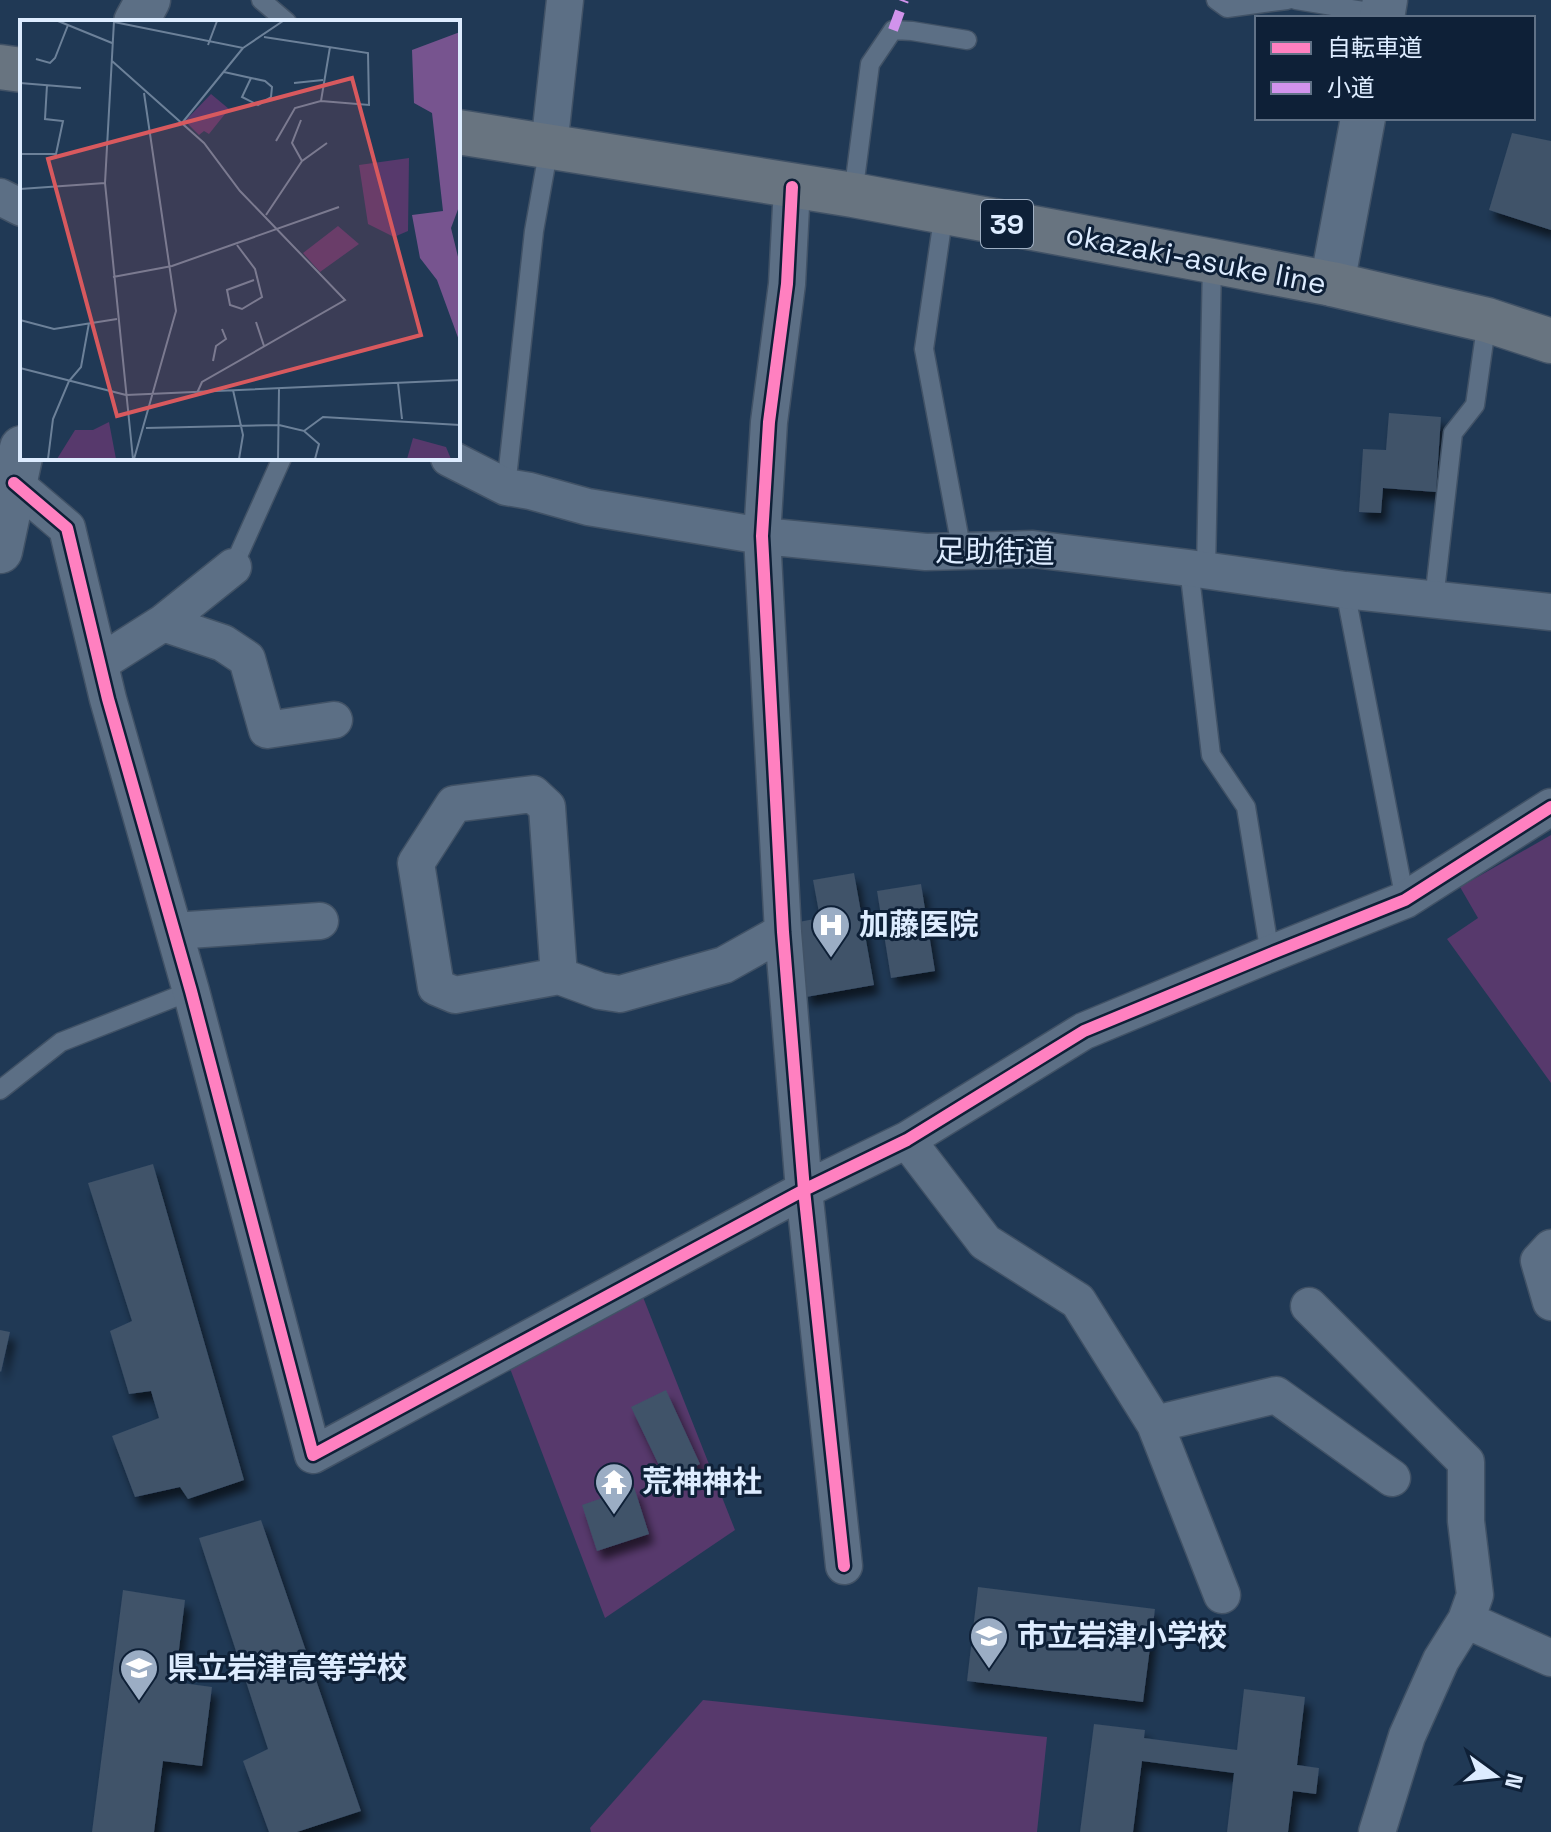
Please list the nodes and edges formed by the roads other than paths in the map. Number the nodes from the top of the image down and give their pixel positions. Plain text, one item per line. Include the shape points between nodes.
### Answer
1 (148, 0) edge
2 (261, 0) edge
3 (565, 0) edge
4 (1216, 0) edge
5 (1287, 0) edge
6 (1296, 0) edge
7 (1383, 11) edge
8 (137, 20) edge
9 (285, 20) edge
10 (967, 40) dead end
11 (1363, 120) edge
12 (460, 132) edge
13 (549, 147) junction
14 (792, 187) junction
15 (853, 195) junction
16 (0, 197) edge
17 (20, 207) edge
18 (944, 212) junction
19 (1212, 261) junction
20 (1332, 284) junction
21 (1487, 320) junction
22 (1551, 341) edge
23 (281, 460) edge
24 (453, 460) edge
25 (18, 466) edge
26 (506, 487) junction
27 (762, 536) junction
28 (0, 551) edge
29 (962, 552) junction
30 (233, 567) joint
31 (1197, 570) junction
32 (1345, 590) junction
33 (1434, 600) junction
34 (1551, 612) edge
35 (163, 623) junction
36 (100, 663) junction
37 (334, 720) dead end
38 (1551, 807) edge
39 (1405, 900) junction
40 (320, 921) dead end
41 (174, 931) junction
42 (783, 932) junction
43 (1270, 954) junction
44 (559, 976) junction
45 (191, 991) junction
46 (0, 1090) edge
47 (907, 1140) junction
48 (804, 1190) junction
49 (1551, 1248) edge
50 (1551, 1302) edge
51 (1309, 1306) dead end
52 (1155, 1424) junction
53 (1392, 1478) dead end
54 (844, 1566) dead end
55 (1222, 1595) dead end
56 (1466, 1620) junction
57 (1551, 1658) edge
58 (1377, 1832) edge

1 - 8 street
2 - 9 lane
3 - 13 street
4 - 5 lane via 1227,8
6 - 7 lane
10 - 15 lane via 893,30 870,64
11 - 20 street
12 - 13 main road, okazaki-asuke line / 39
13 - 14 main road, okazaki-asuke line / 39
13 - 26 lane via 532,246
14 - 15 main road, okazaki-asuke line / 39
14 - 27 street
15 - 18 main road, okazaki-asuke line / 39
16 - 17 street
18 - 19 main road, okazaki-asuke line / 39
18 - 29 lane via 924,349
19 - 20 main road, okazaki-asuke line / 39
19 - 31 lane
20 - 21 main road, okazaki-asuke line / 39
21 - 22 main road, okazaki-asuke line / 39
21 - 33 lane via 1475,405 1453,433
23 - 30 lane
24 - 26 street, 足助街道
25 - 28 street
25 - 36 street via 67,528
26 - 27 street, 足助街道 via 588,507
27 - 29 street, 足助街道
27 - 42 street
29 - 31 street, 足助街道 via 1033,549
30 - 35 street
31 - 32 street, 足助街道
31 - 43 lane via 1211,755 1246,807
32 - 33 street, 足助街道
32 - 39 lane
33 - 34 street, 足助街道
35 - 36 street
35 - 37 street via 223,643 247,659 267,730
36 - 41 street
38 - 39 street
39 - 43 street
40 - 41 street
41 - 45 street
42 - 44 street via 724,965 620,994
42 - 48 street
43 - 47 street via 1084,1031
44 - 44 street via 455,995 436,987 416,863 454,804 533,794 547,807
45 - 46 lane via 61,1042
45 - 48 street via 313,1455
47 - 48 street
47 - 52 street via 985,1242 1078,1301
48 - 54 street
49 - 50 street via 1539,1261
51 - 56 street via 1466,1462 1475,1595
52 - 53 street via 1276,1395
52 - 55 street
56 - 57 street
56 - 58 street via 1441,1660 1407,1736

